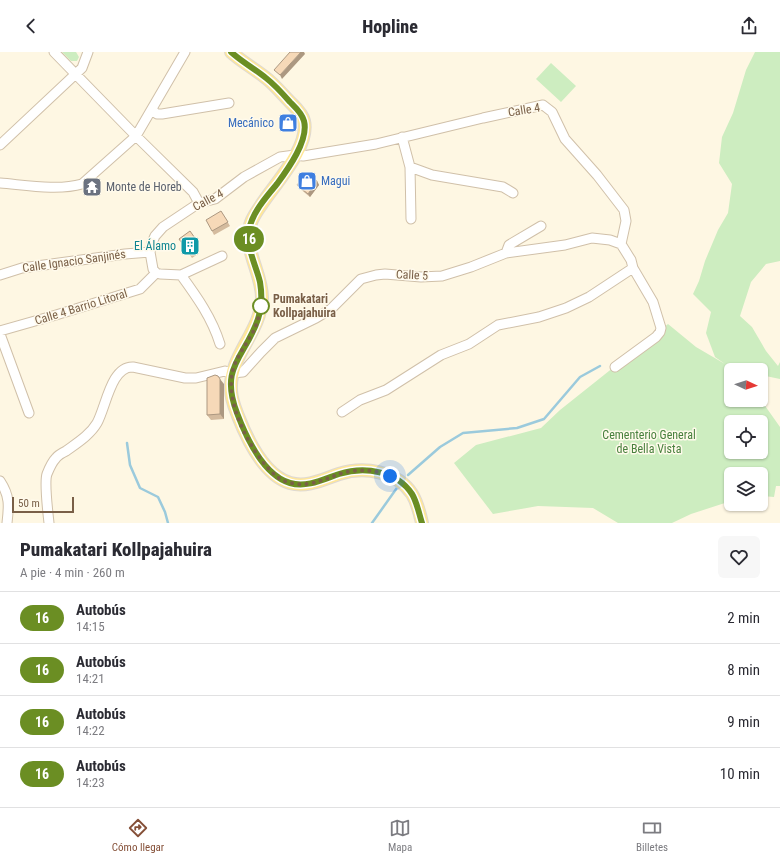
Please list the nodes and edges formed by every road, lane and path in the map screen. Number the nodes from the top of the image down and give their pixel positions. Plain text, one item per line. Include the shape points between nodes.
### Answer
1 (54, 52) edge
2 (88, 52) edge
3 (185, 52) edge
4 (231, 52) edge
5 (76, 74) junction
6 (229, 103) dead end
7 (152, 110) junction
8 (136, 136) junction
9 (402, 136) junction
10 (0, 145) edge
11 (295, 155) junction
12 (410, 167) junction
13 (0, 183) edge
14 (513, 193) dead end
15 (200, 203) junction
16 (411, 219) dead end
17 (541, 226) dead end
18 (621, 244) junction
19 (150, 252) junction
20 (506, 253) junction
21 (222, 256) dead end
22 (633, 268) junction
23 (156, 273) junction
24 (0, 275) edge
25 (181, 275) junction
26 (0, 330) edge
27 (1, 340) edge
28 (220, 344) dead end
29 (615, 367) dead end
30 (232, 373) junction
31 (29, 412) dead end
32 (342, 412) dead end
33 (0, 481) edge
34 (7, 523) edge
35 (49, 523) edge
36 (422, 523) edge

1 - 5 street
2 - 5 street via 82,68
3 - 7 street
4 - 11 main road via 267,79 300,112 304,121 304,132
5 - 8 street
5 - 10 street
6 - 7 street via 162,114
7 - 8 street
8 - 13 street via 82,184 58,187
8 - 15 street via 193,192
9 - 11 street, Calle 4 via 376,144 303,156
9 - 12 street
9 - 18 street, Calle 4 via 543,105 552,112 565,140 624,210 626,221
11 - 15 street, Calle 4 via 280,157 244,177 216,199
11 - 30 main road via 290,167 265,199 252,221 249,241 260,283 260,314
12 - 14 street via 432,175 503,187
12 - 16 street
15 - 19 street, Calle 4 via 163,227 155,236
17 - 20 street via 509,245
18 - 20 street, Calle 5 via 592,238 565,245
18 - 22 street
19 - 23 street
19 - 24 street, Calle Ignacio Sanjinés via 22,268
20 - 30 street, Calle 5 via 442,276 385,274 361,279 331,309 275,338 243,372
21 - 25 street
22 - 29 street via 653,302 660,323 660,332 652,341
22 - 32 street via 566,308 498,325 469,344 440,355 386,390 360,400
23 - 25 street
23 - 26 street, Calle 4 Barrio Litoral via 140,289
25 - 28 street via 209,316
27 - 31 street
30 - 35 street via 225,371 185,378 133,367 120,371 96,426 51,464 46,475
30 - 36 main road via 230,391 242,427 257,455 277,476 290,483 301,484 357,471 384,473 411,492
33 - 34 street via 9,504

